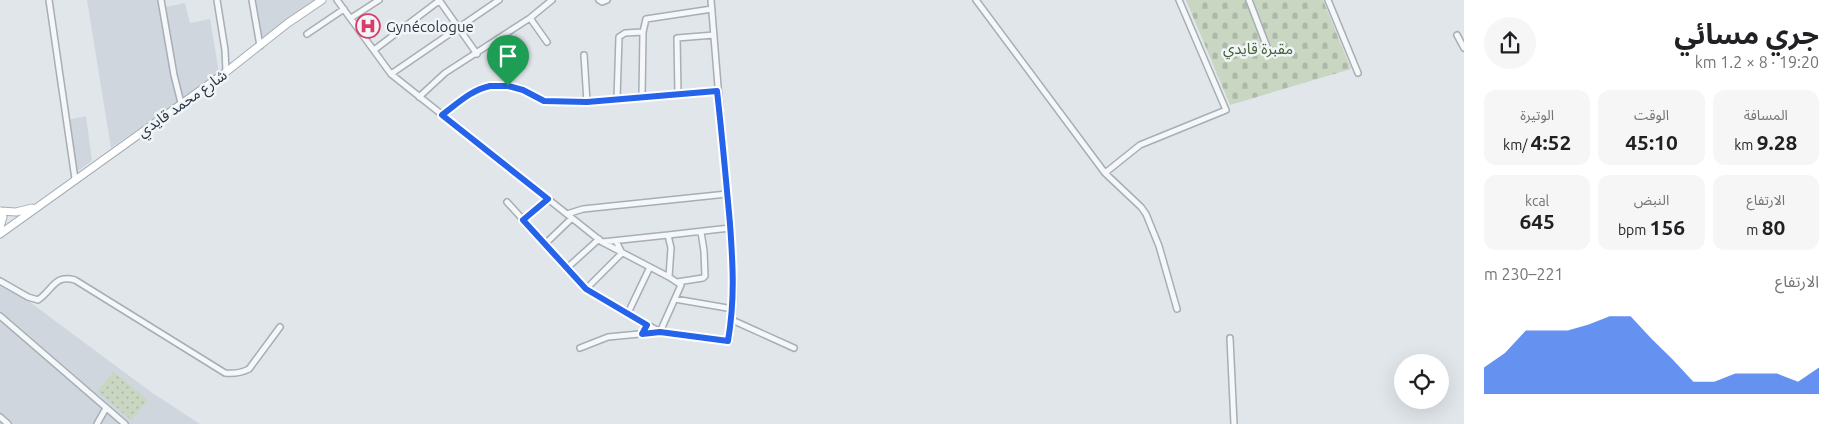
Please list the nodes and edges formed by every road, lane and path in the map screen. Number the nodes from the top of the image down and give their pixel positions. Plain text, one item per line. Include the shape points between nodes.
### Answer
1 (49, 0) edge
2 (161, 0) edge
3 (217, 0) edge
4 (252, 0) edge
5 (322, 0) edge
6 (337, 0) edge
7 (379, 0) edge
8 (440, 0) edge
9 (499, 0) edge
10 (599, 0) edge
11 (607, 0) edge
12 (712, 0) edge
13 (976, 0) edge
14 (1179, 0) edge
15 (1249, 0) edge
16 (1328, 0) edge
17 (550, 1) edge
18 (344, 9) junction
19 (712, 9) junction
20 (351, 18) junction
21 (530, 18) junction
22 (459, 28) junction
23 (643, 32) junction
24 (307, 34) dead end
25 (714, 35) junction
26 (1457, 35) dead end
27 (547, 42) dead end
28 (260, 47) junction
29 (1267, 47) dead end
30 (1464, 48) edge
31 (374, 50) junction
32 (477, 54) junction
33 (584, 55) dead end
34 (226, 72) junction
35 (1358, 73) dead end
36 (391, 74) junction
37 (717, 91) junction
38 (678, 94) junction
39 (642, 96) junction
40 (419, 97) junction
41 (617, 99) junction
42 (587, 102) junction
43 (181, 103) junction
44 (442, 115) junction
45 (1105, 173) junction
46 (75, 179) junction
47 (728, 194) junction
48 (548, 199) junction
49 (507, 202) dead end
50 (40, 206) junction
51 (0, 211) edge
52 (570, 216) junction
53 (523, 220) junction
54 (12, 225) junction
55 (0, 227) edge
56 (730, 228) junction
57 (701, 232) junction
58 (0, 234) edge
59 (668, 235) junction
60 (601, 241) junction
61 (616, 241) junction
62 (545, 244) junction
63 (622, 253) junction
64 (650, 267) junction
65 (567, 268) junction
66 (669, 277) junction
67 (0, 281) edge
68 (676, 282) junction
69 (586, 289) junction
70 (675, 299) junction
71 (733, 308) junction
72 (1177, 309) dead end
73 (628, 313) junction
74 (0, 316) edge
75 (732, 320) junction
76 (647, 325) junction
77 (280, 327) dead end
78 (660, 332) junction
79 (642, 334) junction
80 (1230, 338) dead end
81 (580, 348) dead end
82 (794, 348) dead end
83 (106, 408) junction
84 (0, 417) edge
85 (8, 424) edge
86 (97, 424) edge
87 (126, 424) edge
88 (1234, 424) edge

1 - 46 street
2 - 43 street
3 - 34 street
4 - 28 street
5 - 28 main road, شارع محمد قايدي
6 - 18 street
7 - 20 street
8 - 22 street
8 - 31 street
9 - 22 street
10 - 11 street
12 - 19 street
13 - 45 street
14 - 45 street via 1226,110 1140,146
15 - 29 street
16 - 35 street
17 - 21 street
18 - 20 street
18 - 24 street
19 - 23 street via 648,18
19 - 25 street
20 - 31 street
21 - 27 street
21 - 32 street
22 - 32 street
22 - 36 street
23 - 39 street
23 - 41 street via 625,33 618,37
25 - 37 street
25 - 38 street via 677,38
26 - 30 street
28 - 34 main road, شارع محمد قايدي
31 - 36 street
32 - 40 street via 445,73
33 - 42 street
34 - 43 main road, شارع محمد قايدي
36 - 40 street
37 - 38 street
37 - 47 street
38 - 39 street
39 - 41 street
40 - 44 street
41 - 42 street
42 - 44 street via 544,101 523,90 490,86 480,88
43 - 46 main road, شارع محمد قايدي
44 - 48 street
45 - 72 street via 1146,214
46 - 50 main road, شارع محمد قايدي
47 - 52 street via 583,209
47 - 56 street
48 - 52 street
48 - 53 street
49 - 53 street
50 - 51 main road via 16,212
50 - 54 main road, شارع محمد قايدي
51 - 55 main road via 3,217
52 - 60 street
52 - 62 street
53 - 62 street
54 - 55 main road
54 - 58 main road
56 - 57 street
56 - 71 street
57 - 59 street
57 - 68 street via 705,276
59 - 61 street
59 - 66 street via 671,248
60 - 61 street
60 - 63 street
60 - 65 street
61 - 63 street
62 - 65 street
63 - 64 street
63 - 69 street
64 - 66 street
64 - 73 street
65 - 69 street
66 - 68 street
67 - 77 street via 38,300 54,283 67,277 75,280 225,373 249,369
68 - 70 street via 681,286
69 - 73 street
70 - 71 street
70 - 78 street
71 - 75 street
73 - 76 street
74 - 83 street
75 - 78 street via 728,341
75 - 82 street
76 - 78 street
76 - 79 street
78 - 79 street
79 - 81 street via 608,337
80 - 88 street
83 - 86 street
83 - 87 street
84 - 85 street

